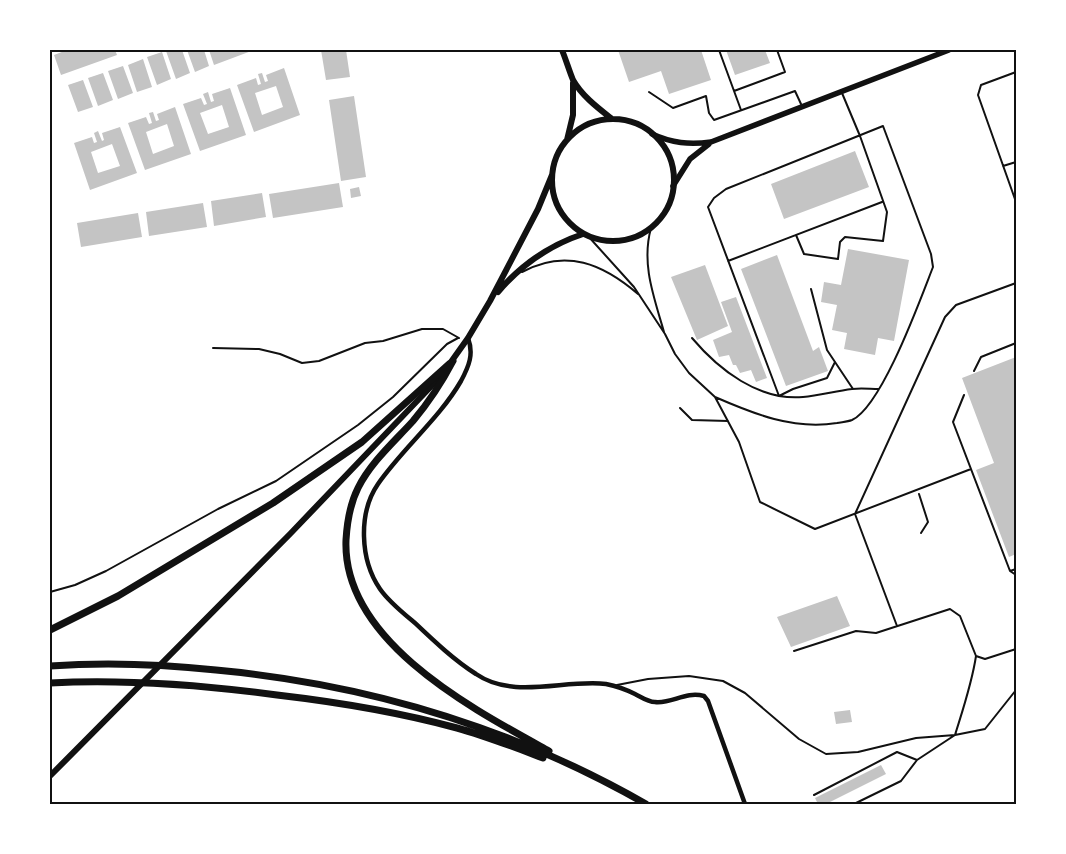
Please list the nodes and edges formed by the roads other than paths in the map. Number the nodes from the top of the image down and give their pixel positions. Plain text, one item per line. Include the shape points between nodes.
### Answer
1 (562, 50) edge
2 (719, 50) edge
3 (777, 50) edge
4 (949, 50) edge
5 (1016, 72) edge
6 (573, 79) junction
7 (734, 91) junction
8 (842, 91) junction
9 (649, 92) dead end
10 (802, 106) junction
11 (742, 110) junction
12 (612, 119) junction
13 (652, 134) junction
14 (860, 136) junction
15 (566, 141) junction
16 (711, 142) junction
17 (1016, 162) edge
18 (1003, 166) junction
19 (552, 175) junction
20 (673, 186) junction
21 (884, 202) junction
22 (1016, 202) edge
23 (651, 228) junction
24 (586, 235) junction
25 (796, 235) junction
26 (728, 261) junction
27 (511, 278) junction
28 (1016, 283) edge
29 (811, 289) dead end
30 (640, 296) junction
31 (490, 301) junction
32 (665, 334) junction
33 (468, 338) junction
34 (692, 338) dead end
35 (1016, 343) edge
36 (453, 361) junction
37 (835, 362) junction
38 (974, 371) dead end
39 (853, 389) junction
40 (879, 389) junction
41 (964, 395) dead end
42 (779, 396) junction
43 (715, 397) junction
44 (680, 408) dead end
45 (728, 421) junction
46 (971, 469) junction
47 (855, 514) junction
48 (1016, 569) edge
49 (1010, 571) junction
50 (1016, 574) edge
51 (897, 626) junction
52 (50, 630) edge
53 (1016, 649) edge
54 (794, 652) dead end
55 (976, 656) junction
56 (50, 666) edge
57 (50, 683) edge
58 (612, 685) junction
59 (1016, 690) edge
60 (955, 736) junction
61 (917, 760) junction
62 (50, 776) edge
63 (599, 779) junction
64 (814, 795) dead end
65 (646, 804) edge
66 (745, 804) edge
67 (854, 804) edge

1 - 6 main road
2 - 7 lane
3 - 7 lane via 785,72
4 - 8 street
5 - 18 lane via 981,85 978,95
6 - 12 main road via 585,96
6 - 15 main road via 573,115
7 - 11 lane
8 - 10 street
8 - 14 lane
9 - 11 lane via 673,108 706,96 714,120
10 - 11 lane via 795,91
10 - 16 street
12 - 13 main road via 640,126
12 - 15 main road via 579,129
13 - 16 street via 675,143
13 - 20 main road via 669,157
14 - 21 lane
14 - 26 lane via 726,189 714,198 708,207
14 - 40 lane via 883,126 933,267
15 - 19 main road via 556,157
16 - 20 street via 690,159
17 - 18 lane
18 - 22 lane
19 - 24 main road via 559,209 569,223
19 - 31 main road
20 - 23 main road via 662,216
21 - 25 lane
21 - 25 lane via 887,212 883,241 844,237 840,242 838,259 804,254
23 - 24 main road via 621,241 604,241
23 - 32 lane via 646,253
24 - 27 main road via 548,249
24 - 30 lane via 624,274
25 - 26 lane
26 - 42 lane
27 - 30 lane via 542,264 576,261 606,271
27 - 31 main road
28 - 47 lane via 956,305 944,317
29 - 37 lane via 827,350
30 - 32 lane
31 - 33 main road
32 - 43 lane via 689,372
33 - 36 main road
33 - 58 street via 471,358 459,385 380,481 370,501 365,537 374,577 391,602 449,654 486,681 512,687
34 - 42 lane via 722,370 744,383
35 - 38 lane via 981,356
36 - 52 highway via 376,431 326,468 160,572
36 - 62 main road via 290,534
36 - 63 highway via 432,397 376,460 358,489 350,510 346,536 346,558 353,583 376,624 439,686 475,710
37 - 39 lane
37 - 42 lane via 827,378 793,388
39 - 40 lane
39 - 42 lane via 800,397
40 - 43 lane via 864,411 851,420 828,424 779,421
41 - 46 lane via 953,422
43 - 45 lane
44 - 45 lane via 692,420
45 - 47 lane via 739,442 760,502 815,530
46 - 47 lane
46 - 49 lane
47 - 51 lane
48 - 49 lane
49 - 50 lane
51 - 54 lane via 876,633 856,631
51 - 55 lane via 950,609 960,616
53 - 55 lane via 985,658
55 - 60 lane
56 - 63 highway via 146,664 264,674 322,683 414,706 493,732
57 - 63 highway via 163,683 308,699 424,720 495,740
58 - 60 lane via 688,676 723,681 745,693 799,739 826,754 858,752 916,738
58 - 66 street via 655,702 690,695 706,698
59 - 60 lane via 985,729
60 - 61 lane
61 - 64 lane via 897,752
61 - 67 lane via 901,781
63 - 65 highway

